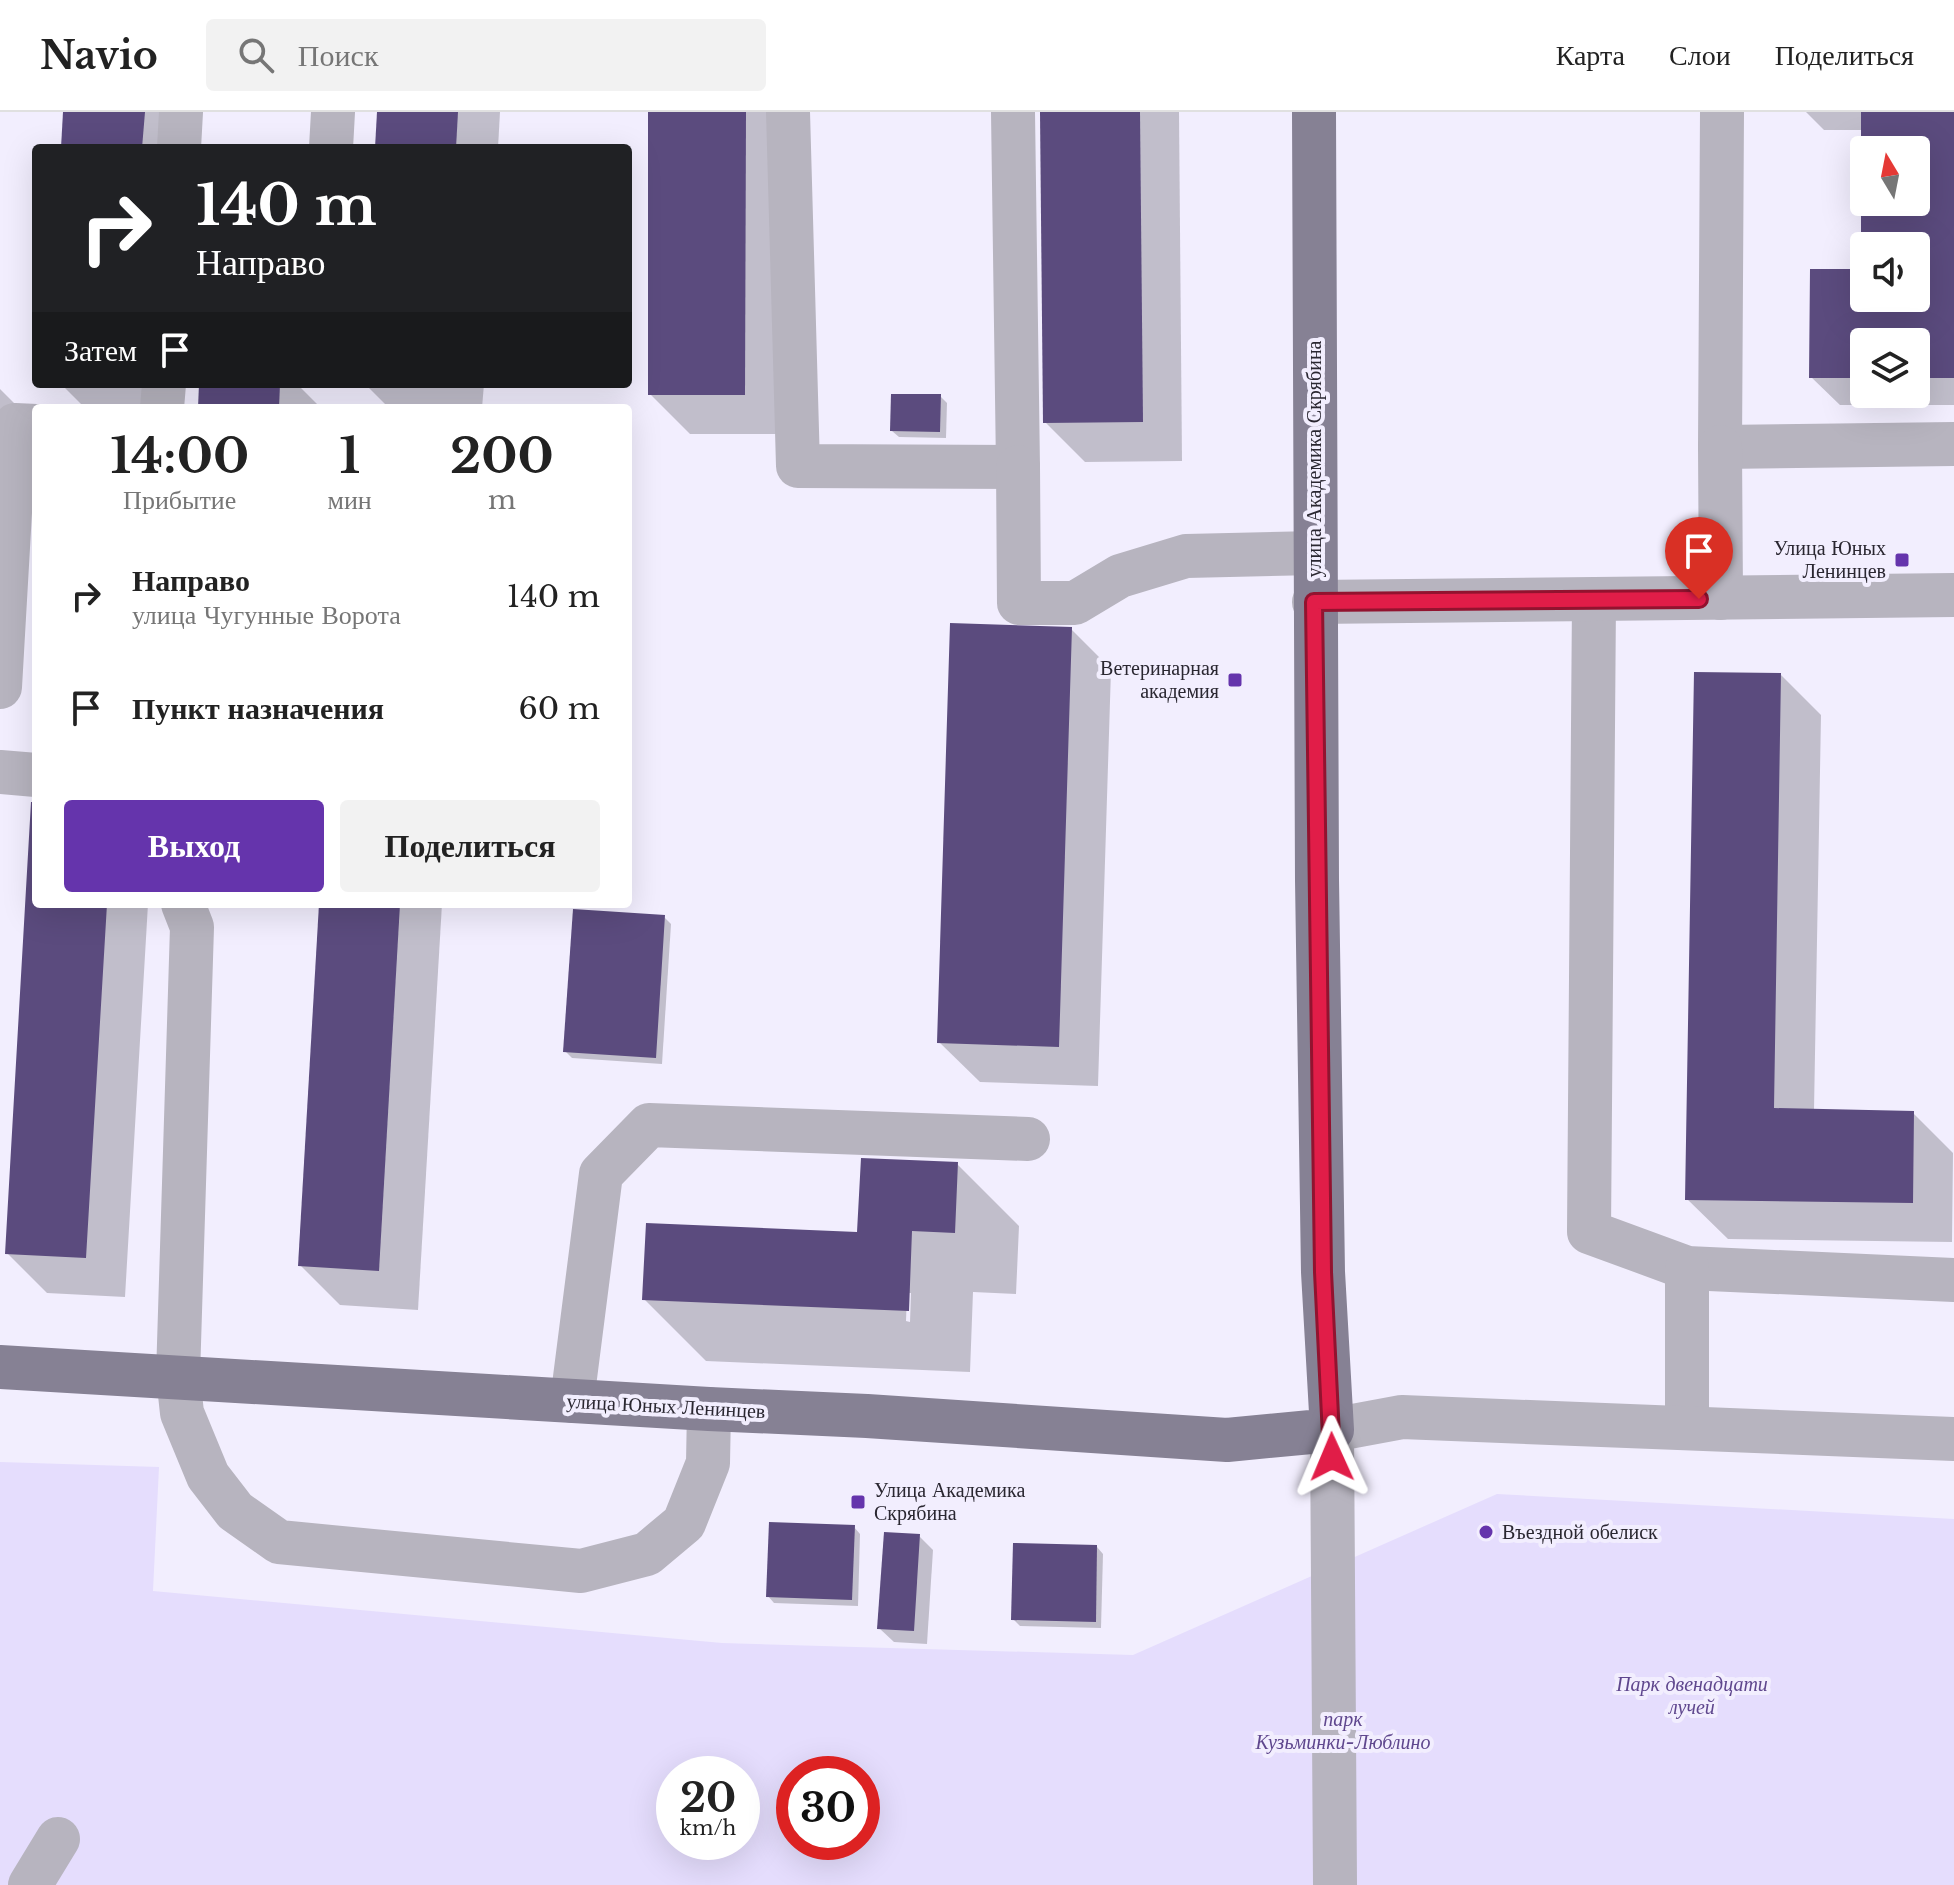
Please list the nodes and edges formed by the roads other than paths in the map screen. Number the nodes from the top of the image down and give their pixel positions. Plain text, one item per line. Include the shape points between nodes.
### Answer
1 (181, 112) edge
2 (333, 112) edge
3 (788, 112) edge
4 (1013, 112) edge
5 (1314, 112) edge
6 (1722, 112) edge
7 (179, 144) edge
8 (331, 144) edge
9 (32, 426) edge
10 (1954, 444) edge
11 (1720, 447) junction
12 (1018, 467) junction
13 (1315, 553) junction
14 (1954, 595) edge
15 (1721, 598) junction
16 (1594, 600) junction
17 (1314, 602) junction
18 (0, 687) edge
19 (0, 772) edge
20 (32, 775) edge
21 (185, 908) edge
22 (1028, 1139) dead end
23 (1687, 1268) junction
24 (1954, 1280) edge
25 (0, 1367) edge
26 (178, 1376) junction
27 (572, 1401) junction
28 (709, 1409) junction
29 (1687, 1427) junction
30 (1332, 1430) junction
31 (1954, 1439) edge
32 (58, 1839) dead end
33 (30, 1885) edge
34 (1335, 1885) edge

1 - 7 street
2 - 8 street
3 - 12 street via 798,466
4 - 12 street
5 - 13 main road, улица Академика Скрябина
6 - 11 street
9 - 18 street via 15,425
10 - 11 street
11 - 15 street
12 - 13 street via 1019,603 1075,603 1120,576 1186,556
13 - 17 main road, улица Академика Скрябина
14 - 15 street
15 - 16 street
16 - 17 street
16 - 23 street via 1589,1232
17 - 30 main road, улица Академика Скрябина via 1322,1256
19 - 20 street
21 - 26 street via 192,927
22 - 27 street via 649,1125 601,1174
23 - 24 street
23 - 29 street
25 - 26 main road, улица Юных Ленинцев
26 - 27 main road, улица Юных Ленинцев
26 - 28 street via 182,1413 208,1476 235,1511 279,1542 581,1571 647,1554 684,1523 708,1463
27 - 28 main road, улица Юных Ленинцев
28 - 30 main road, улица Юных Ленинцев via 1227,1440
29 - 30 street via 1402,1417
29 - 31 street
30 - 34 street
32 - 33 street

